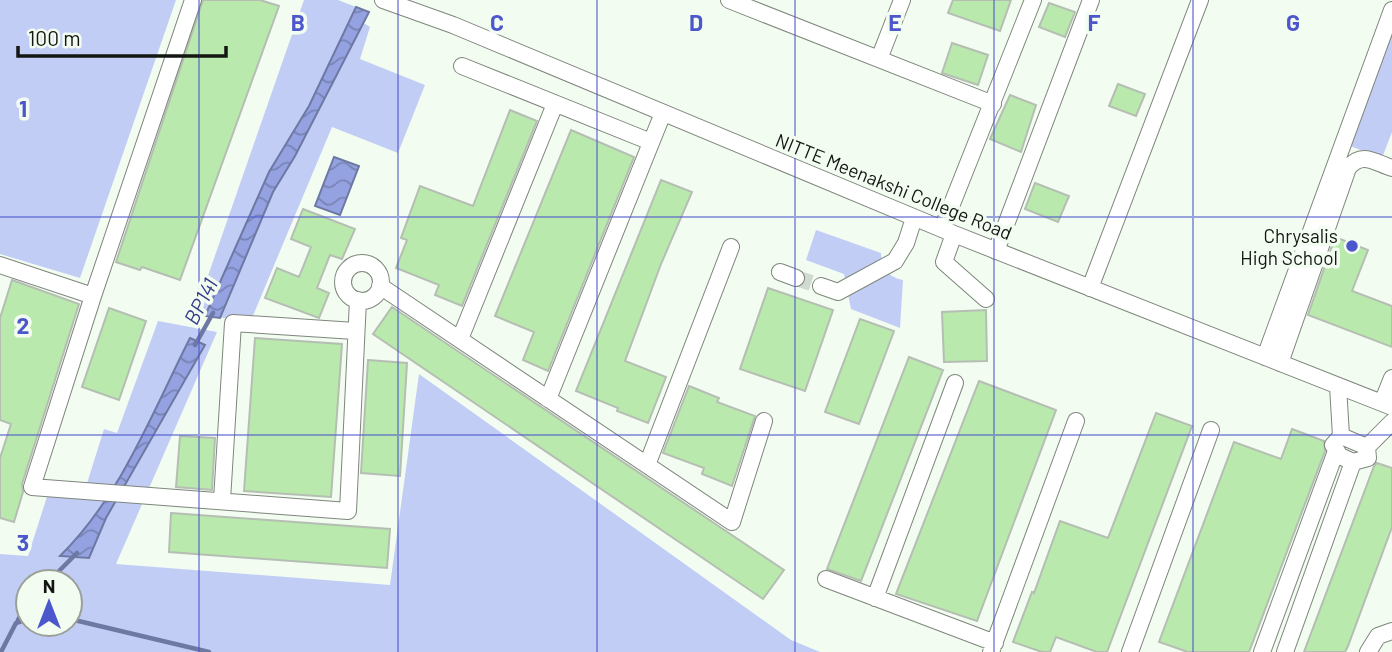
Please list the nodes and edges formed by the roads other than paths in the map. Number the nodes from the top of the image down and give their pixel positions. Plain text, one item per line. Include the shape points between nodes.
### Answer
1 (193, 0) edge
2 (383, 0) edge
3 (729, 0) edge
4 (902, 0) edge
5 (1033, 0) edge
6 (1091, 0) edge
7 (1200, 0) edge
8 (1392, 10) edge
9 (878, 59) junction
10 (462, 66) dead end
11 (555, 104) junction
12 (993, 104) junction
13 (663, 113) junction
14 (651, 142) junction
15 (1392, 168) edge
16 (914, 218) junction
17 (948, 232) junction
18 (731, 247) dead end
19 (996, 251) junction
20 (0, 265) edge
21 (380, 286) junction
22 (821, 286) tunnel mouth
23 (1090, 288) junction
24 (93, 296) junction
25 (986, 299) dead end
26 (358, 300) junction
27 (355, 331) junction
28 (460, 339) junction
29 (1273, 360) junction
30 (1392, 378) edge
31 (954, 383) dead end
32 (1338, 386) junction
33 (548, 399) junction
34 (1387, 405) edge
35 (764, 421) dead end
36 (1076, 421) dead end
37 (1392, 422) edge
38 (1210, 430) dead end
39 (1338, 443) junction
40 (1367, 447) junction
41 (1353, 462) junction
42 (647, 465) junction
43 (222, 500) junction
44 (825, 579) dead end
45 (875, 598) junction
46 (1392, 631) edge
47 (993, 647) edge
48 (1130, 652) edge
49 (1262, 652) edge
50 (1285, 652) edge
51 (1368, 652) edge

1 - 24 street
2 - 13 street, NITTE Meenakshi College Road
3 - 9 street
4 - 9 street
5 - 12 street
6 - 19 street
7 - 23 street
8 - 29 street
9 - 12 street
10 - 11 street
11 - 14 street
11 - 28 street
12 - 17 street
13 - 14 street
13 - 16 street, NITTE Meenakshi College Road
14 - 33 street
15 - 29 street via 1363,158 1348,168
16 - 17 street, NITTE Meenakshi College Road
16 - 22 street via 895,261 838,292
17 - 19 street, NITTE Meenakshi College Road
17 - 25 street via 944,262
18 - 42 street
19 - 23 street, NITTE Meenakshi College Road
20 - 24 street
21 - 26 street via 371,298
21 - 26 street via 374,268 364,263 352,266 344,275 344,287
21 - 28 street
23 - 29 street, NITTE Meenakshi College Road
24 - 43 street via 33,487
26 - 27 street
27 - 43 street via 233,323
27 - 43 street via 348,511
28 - 33 street
29 - 32 street, NITTE Meenakshi College Road
30 - 34 street
31 - 45 street
32 - 34 street, NITTE Meenakshi College Road
32 - 39 street
33 - 42 street
35 - 42 street via 732,522
36 - 47 street
37 - 40 street
38 - 48 street
39 - 40 street
39 - 41 street via 1340,456
39 - 49 street
40 - 41 street via 1367,458
41 - 50 street
44 - 45 street
45 - 47 street
46 - 51 street via 1378,636

